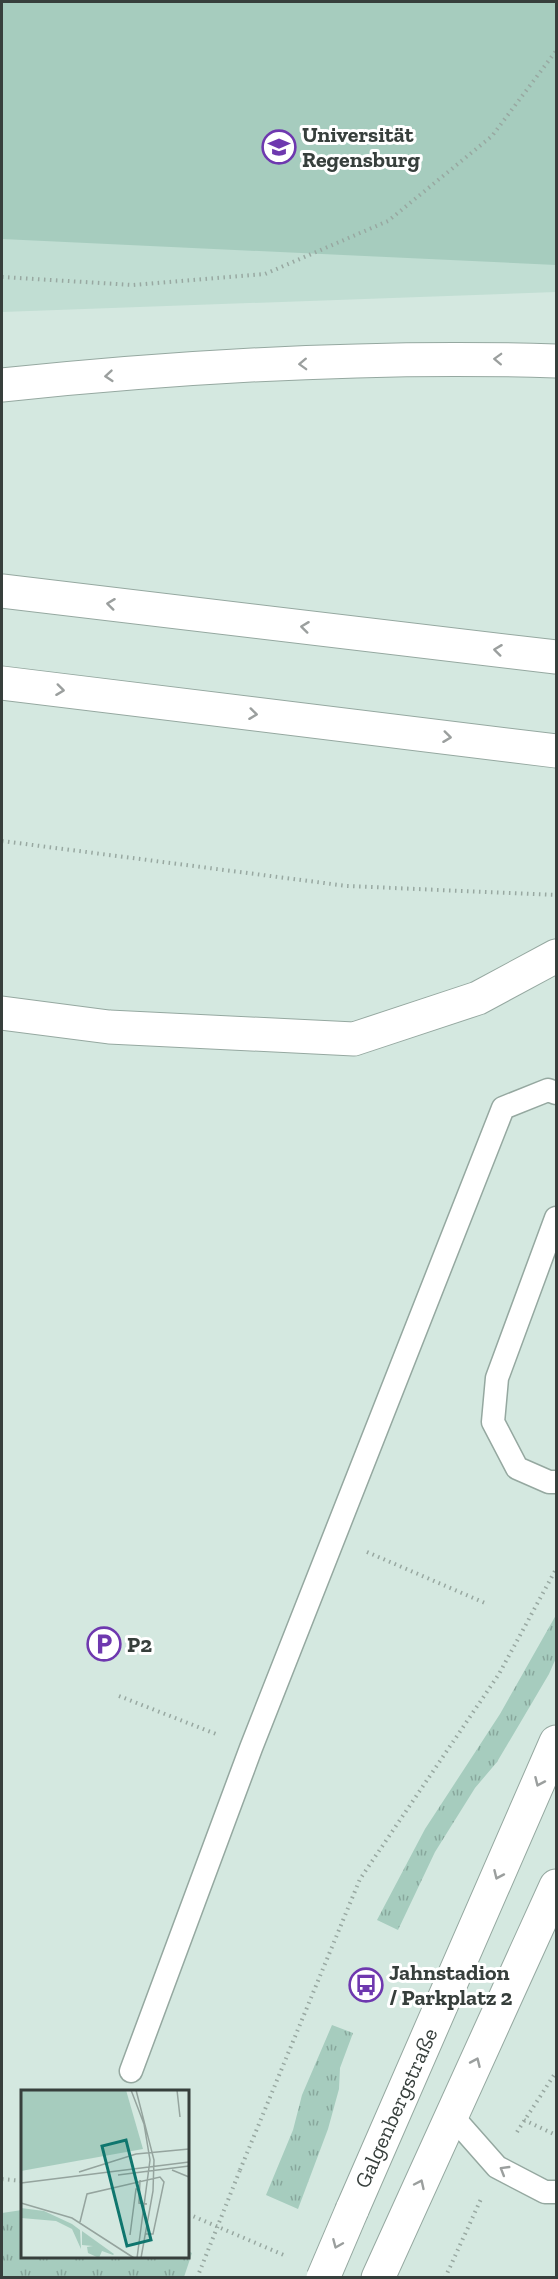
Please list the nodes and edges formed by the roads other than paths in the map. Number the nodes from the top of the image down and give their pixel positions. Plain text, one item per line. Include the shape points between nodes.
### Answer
1 (556, 361) edge
2 (2, 385) edge
3 (2, 591) edge
4 (556, 657) edge
5 (2, 683) edge
6 (556, 751) edge
7 (556, 956) edge
8 (2, 1013) edge
9 (556, 1093) edge
10 (556, 1218) edge
11 (556, 1482) edge
12 (556, 1742) edge
13 (556, 1886) edge
14 (131, 2071) dead end
15 (452, 2116) junction
16 (556, 2192) edge
17 (323, 2277) edge
18 (378, 2277) edge

1 -> 2 main road via 464,358 239,366
4 -> 3 main road
5 -> 6 main road
7 - 8 main road via 478,998 354,1040 109,1027
9 - 14 lane via 548,1090 503,1108 251,1748
10 - 11 lane via 498,1378 492,1422 517,1468
12 -> 17 main road, Galgenbergstraße, bridge
15 -> 13 main road
16 -> 15 lane via 545,2192 497,2167
18 -> 15 main road

